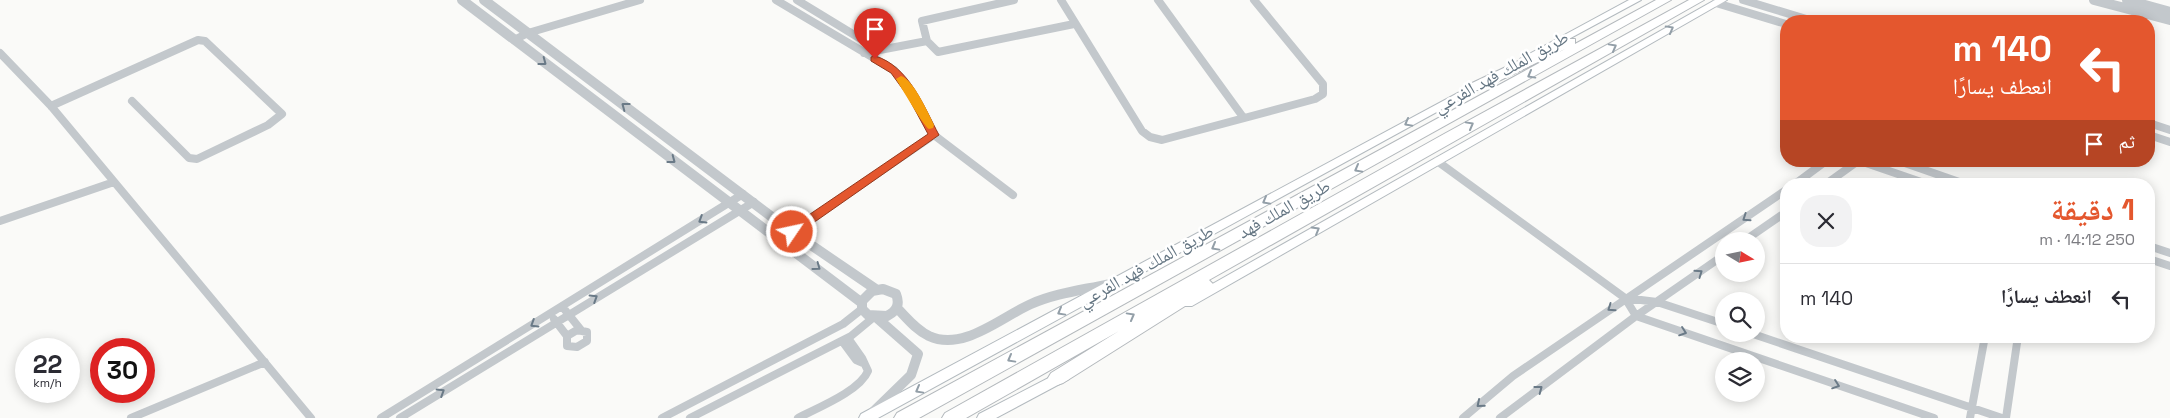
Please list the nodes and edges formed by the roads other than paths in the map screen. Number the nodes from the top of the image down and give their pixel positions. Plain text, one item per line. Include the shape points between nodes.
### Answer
1 (462, 0) edge
2 (484, 0) edge
3 (640, 0) edge
4 (776, 0) edge
5 (797, 0) edge
6 (1014, 0) edge
7 (1060, 0) edge
8 (1158, 0) edge
9 (1254, 0) edge
10 (1636, 0) edge
11 (1664, 0) edge
12 (1698, 0) edge
13 (1743, 0) edge
14 (2094, 0) edge
15 (2127, 0) edge
16 (1719, 2) edge
17 (2170, 12) edge
18 (1793, 15) edge
19 (2151, 15) edge
20 (2155, 16) edge
21 (2170, 20) edge
22 (1780, 22) edge
23 (1074, 24) junction
24 (528, 33) junction
25 (514, 40) junction
26 (927, 41) junction
27 (878, 50) junction
28 (864, 53) junction
29 (2, 56) edge
30 (1475, 87) junction
31 (132, 101) dead end
32 (51, 106) junction
33 (1243, 117) junction
34 (2155, 125) edge
35 (2170, 130) edge
36 (934, 135) junction
37 (2155, 137) edge
38 (2170, 142) edge
39 (1437, 161) junction
40 (1818, 167) edge
41 (1850, 167) edge
42 (1877, 167) edge
43 (1916, 167) edge
44 (1803, 178) edge
45 (1835, 178) edge
46 (1909, 178) edge
47 (1948, 178) edge
48 (1372, 180) junction
49 (114, 182) junction
50 (743, 194) junction
51 (1780, 194) edge
52 (1013, 195) dead end
53 (754, 202) junction
54 (729, 203) junction
55 (740, 211) junction
56 (1780, 216) edge
57 (0, 221) edge
58 (792, 232) junction
59 (1757, 232) edge
60 (2155, 248) edge
61 (2170, 253) edge
62 (1715, 261) edge
63 (2155, 261) edge
64 (2170, 266) edge
65 (1117, 282) junction
66 (876, 290) junction
67 (1625, 298) junction
68 (1658, 302) junction
69 (563, 306) junction
70 (862, 306) junction
71 (897, 308) junction
72 (550, 314) junction
73 (568, 314) junction
74 (1636, 316) junction
75 (875, 318) junction
76 (556, 321) junction
77 (1715, 321) edge
78 (581, 330) junction
79 (567, 336) junction
80 (1765, 338) edge
81 (845, 339) junction
82 (1984, 343) edge
83 (2017, 343) edge
84 (800, 347) junction
85 (808, 358) junction
86 (265, 362) junction
87 (1057, 378) junction
88 (727, 385) junction
89 (733, 396) junction
90 (1972, 408) junction
91 (131, 418) edge
92 (311, 418) edge
93 (382, 418) edge
94 (400, 418) edge
95 (662, 418) edge
96 (690, 418) edge
97 (798, 418) edge
98 (867, 418) edge
99 (903, 418) edge
100 (951, 418) edge
101 (984, 418) edge
102 (1463, 418) edge
103 (1500, 418) edge
104 (1934, 418) edge
105 (1970, 418) edge
106 (2002, 418) edge
107 (2006, 418) edge

1 - 25 street
2 - 24 street
3 - 24 street
4 - 28 street
5 - 27 street
6 - 26 street via 922,21
7 - 23 street
8 - 33 street
9 - 33 street via 1324,88 1323,94 1315,99
10 - 30 main road, طريق الملك فهد الفرعي
11 - 30 highway
11 -> 99 highway, طريق الملك فهد
48 -> 12 highway, طريق الملك فهد
13 - 18 street
14 - 19 street
15 - 17 street
16 - 22 street
39 -> 16 main road
20 - 21 street
23 - 26 street via 938,52
23 - 33 street via 1142,131 1150,137 1162,140
24 - 25 street
50 -> 24 street
25 -> 54 street
26 - 27 street
27 - 28 street
28 - 36 street via 894,70 912,94
29 - 32 street
30 -> 65 main road, طريق الملك فهد الفرعي
31 - 32 street via 189,158 197,159 268,125 282,114 205,41 198,40
32 - 49 street
34 - 35 street
36 - 52 street
36 - 58 street
37 - 38 street
39 - 67 street
87 -> 39 main road
40 - 44 street
41 - 45 street
42 - 46 street
43 - 47 street
48 - 87 highway
100 -> 48 highway, طريق الملك فهد
49 - 57 street
49 - 86 street
50 - 53 street
50 - 54 street
51 -> 67 street
53 - 55 street
53 - 58 street
54 - 55 street
54 -> 69 street
55 -> 70 street via 850,292
73 -> 55 street
56 - 59 street
58 - 66 street
60 - 61 street
68 -> 62 street
63 - 64 street
65 - 71 street via 1033,303 967,337 953,340 934,338 916,328
65 -> 98 main road, طريق الملك فهد الفرعي
66 - 70 street via 868,294
66 - 71 street via 896,294
67 - 68 street
67 - 74 street
67 -> 102 street via 1514,376
68 - 74 street
68 - 77 street
69 - 72 street
69 - 73 street
70 - 75 street via 868,315
70 - 84 street via 844,324
71 - 75 street via 888,316
72 - 76 street
72 -> 93 street
73 - 76 street
73 - 78 street
103 -> 74 street
74 -> 104 street
75 - 81 street
75 - 98 street via 918,354 911,376
76 - 79 street
94 -> 76 street
78 - 79 street
78 - 79 street via 587,332 588,338 581,346 567,346
80 - 90 street
81 - 85 street
81 - 97 street via 856,360 868,370 866,377
82 - 90 street
83 - 107 street
84 - 85 street
84 - 88 street
85 - 89 street
86 - 91 street
86 - 92 street
87 - 101 main road
88 - 89 street
88 - 95 street
89 - 96 street
90 - 105 street
90 - 106 street

